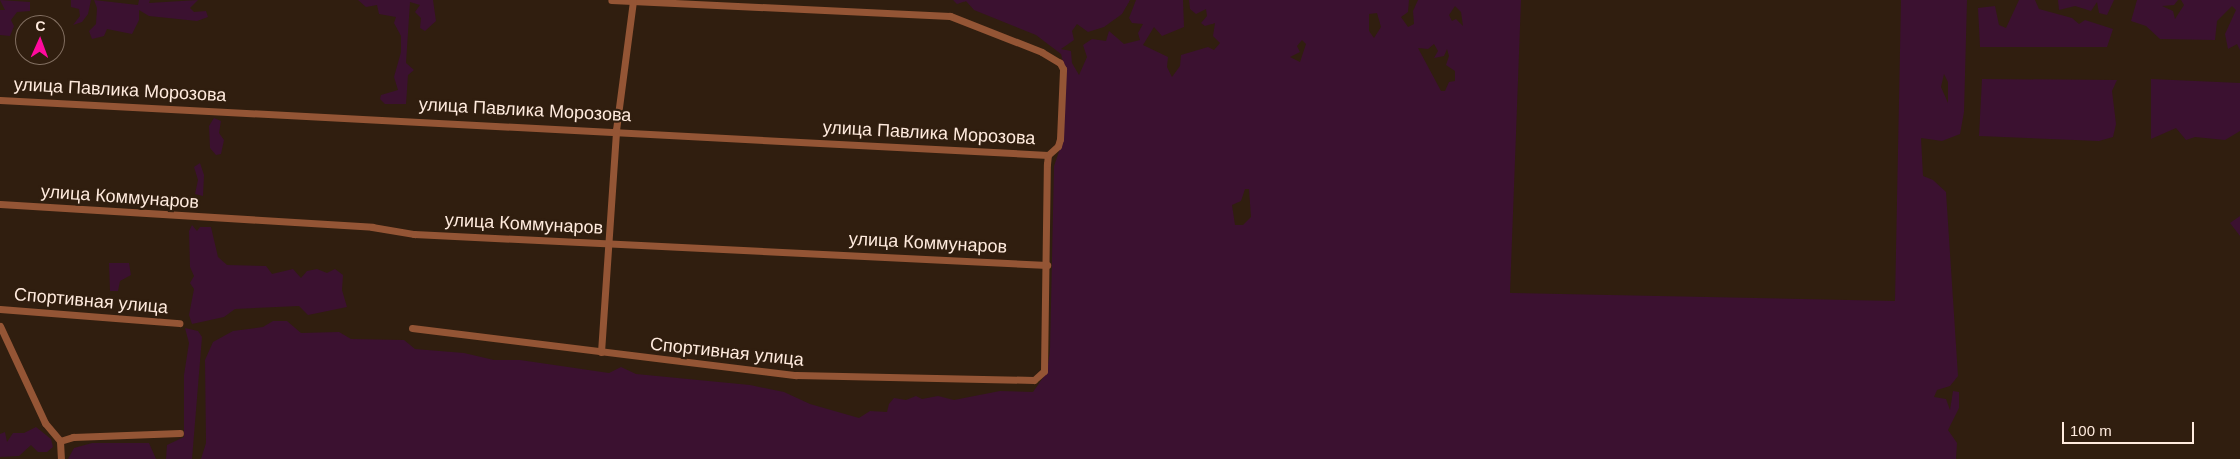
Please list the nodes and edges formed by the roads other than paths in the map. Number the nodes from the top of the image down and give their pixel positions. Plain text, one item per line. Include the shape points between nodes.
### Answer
1 (611, 0) edge
2 (633, 1) edge
3 (0, 100) edge
4 (616, 130) junction
5 (1048, 155) junction
6 (0, 204) edge
7 (610, 242) junction
8 (1047, 265) junction
9 (0, 309) edge
10 (179, 323) dead end
11 (0, 326) edge
12 (412, 328) dead end
13 (601, 352) junction
14 (180, 433) dead end
15 (60, 440) junction
16 (61, 459) edge

1 - 2 street
2 - 4 street
2 - 5 street via 935,14 974,23 1060,63 1063,69 1060,139 1058,146
3 - 4 street, улица Павлика Морозова
4 - 5 street, улица Павлика Морозова
4 - 7 street
5 - 8 street
6 - 7 street, улица Коммунаров via 372,228 414,234
7 - 8 street, улица Коммунаров
7 - 13 street
8 - 13 street, Спортивная улица via 1046,358 1040,376 1034,380 796,375
9 - 10 street, Спортивная улица
11 - 15 street via 46,423
12 - 13 street, Спортивная улица
14 - 15 street
15 - 16 street

